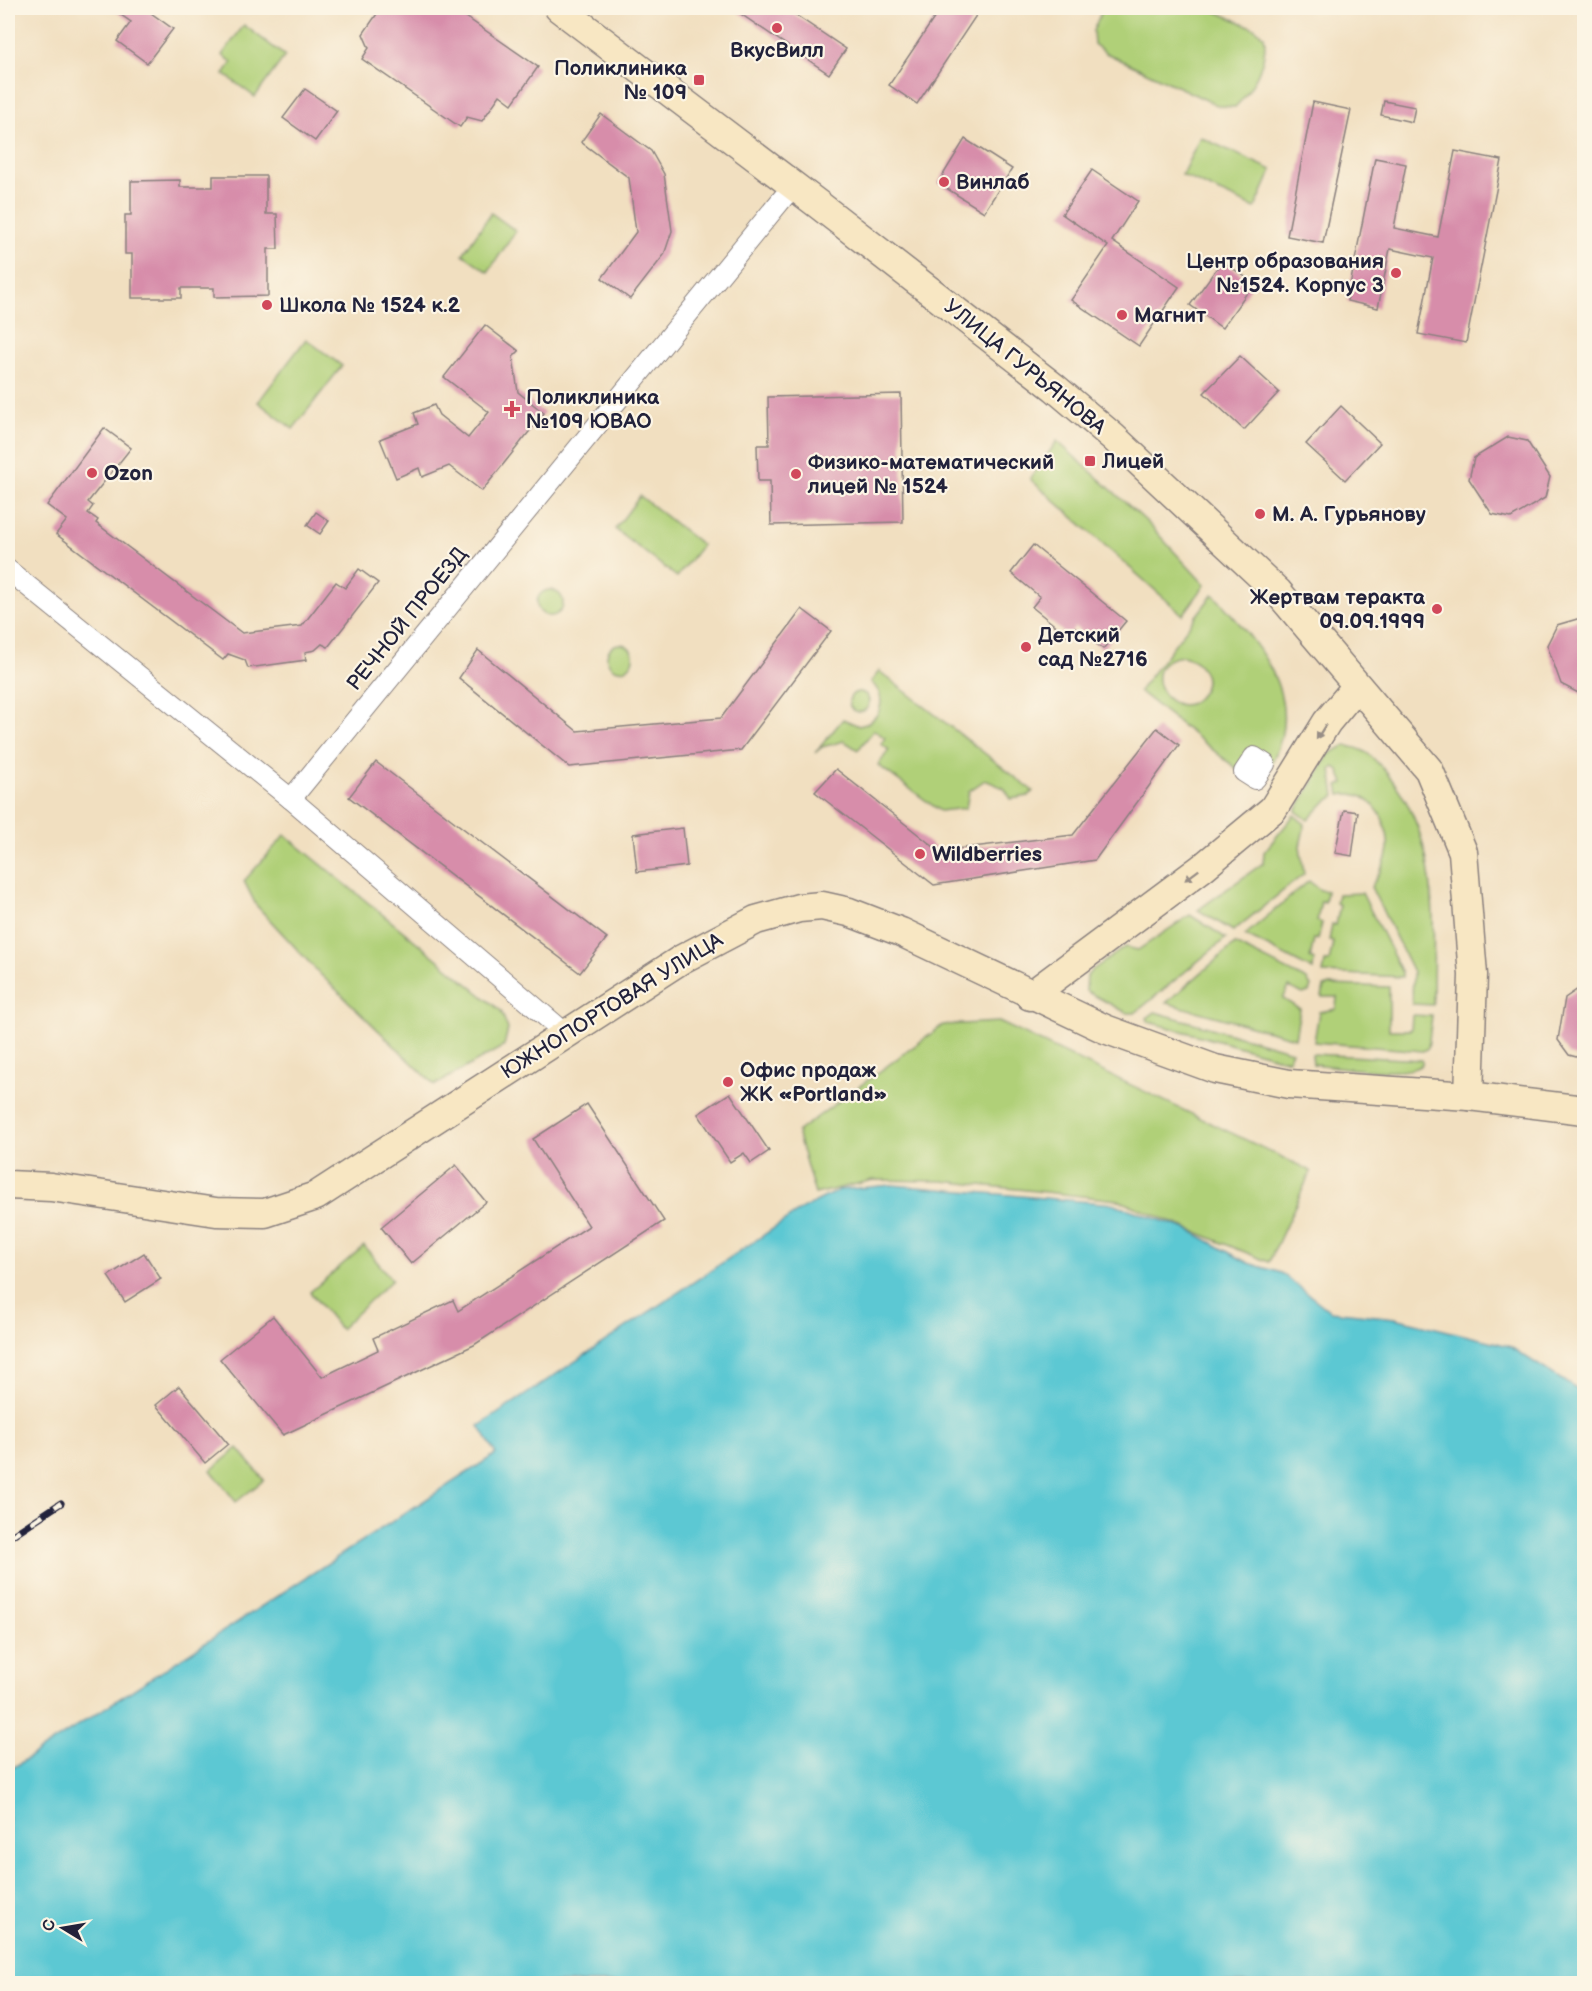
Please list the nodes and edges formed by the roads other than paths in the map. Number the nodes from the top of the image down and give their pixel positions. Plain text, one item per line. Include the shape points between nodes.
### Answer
1 (559, 8) edge
2 (792, 187) junction
3 (8, 570) edge
4 (1357, 686) junction
5 (291, 799) junction
6 (1030, 996) junction
7 (565, 1033) junction
8 (1469, 1096) junction
9 (1584, 1110) edge
10 (8, 1185) edge

1 - 2 main road, УЛИЦА ГУРЬЯНОВА
2 - 4 main road, УЛИЦА ГУРЬЯНОВА via 1055,388 1113,437 1278,592
2 - 5 street, РЕЧНОЙ ПРОЕЗД
3 - 5 street
4 -> 6 main road via 1327,722 1273,809 1202,868
4 - 8 main road, УЛИЦА ГУРЬЯНОВА via 1429,770 1463,852 1473,975
5 - 7 street
6 - 7 main road, ЮЖНОПОРТОВАЯ УЛИЦА via 900,932 822,906 756,920 682,959
6 - 8 main road, ЮЖНОПОРТОВАЯ УЛИЦА via 1105,1029 1215,1069 1289,1084
7 - 10 main road, ЮЖНОПОРТОВАЯ УЛИЦА via 316,1196 265,1214 216,1212 51,1187
8 - 9 main road

